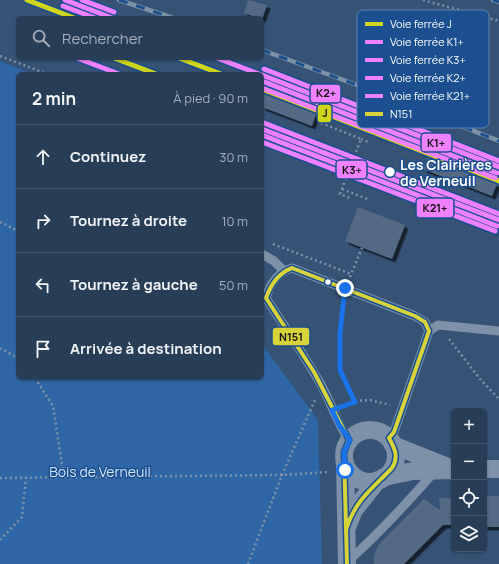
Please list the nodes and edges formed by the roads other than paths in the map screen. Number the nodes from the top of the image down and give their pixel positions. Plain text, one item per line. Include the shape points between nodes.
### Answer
1 (264, 255) edge
2 (284, 271) junction
3 (264, 297) edge
4 (429, 331) junction
5 (499, 331) edge
6 (350, 440) junction
7 (391, 441) junction
8 (345, 466) junction
9 (451, 468) edge
10 (451, 469) edge
11 (487, 469) edge
12 (499, 469) edge
13 (436, 470) junction
14 (381, 479) junction
15 (346, 530) junction
16 (347, 563) edge

1 - 2 lane
2 - 3 lane
2 - 4 lane via 292,268 416,316 425,322
3 - 6 lane via 300,348 339,425
4 - 5 lane via 438,325
4 - 7 lane
6 - 7 street via 363,431 372,430 381,432
6 - 8 street via 344,452
7 - 9 street
7 - 14 street via 396,460 390,473
8 - 14 street via 358,479 371,482
8 - 15 street
10 - 13 street
11 - 12 street
13 - 14 street via 404,472
13 - 16 lane via 401,510
14 - 15 street via 354,510
15 - 16 street

